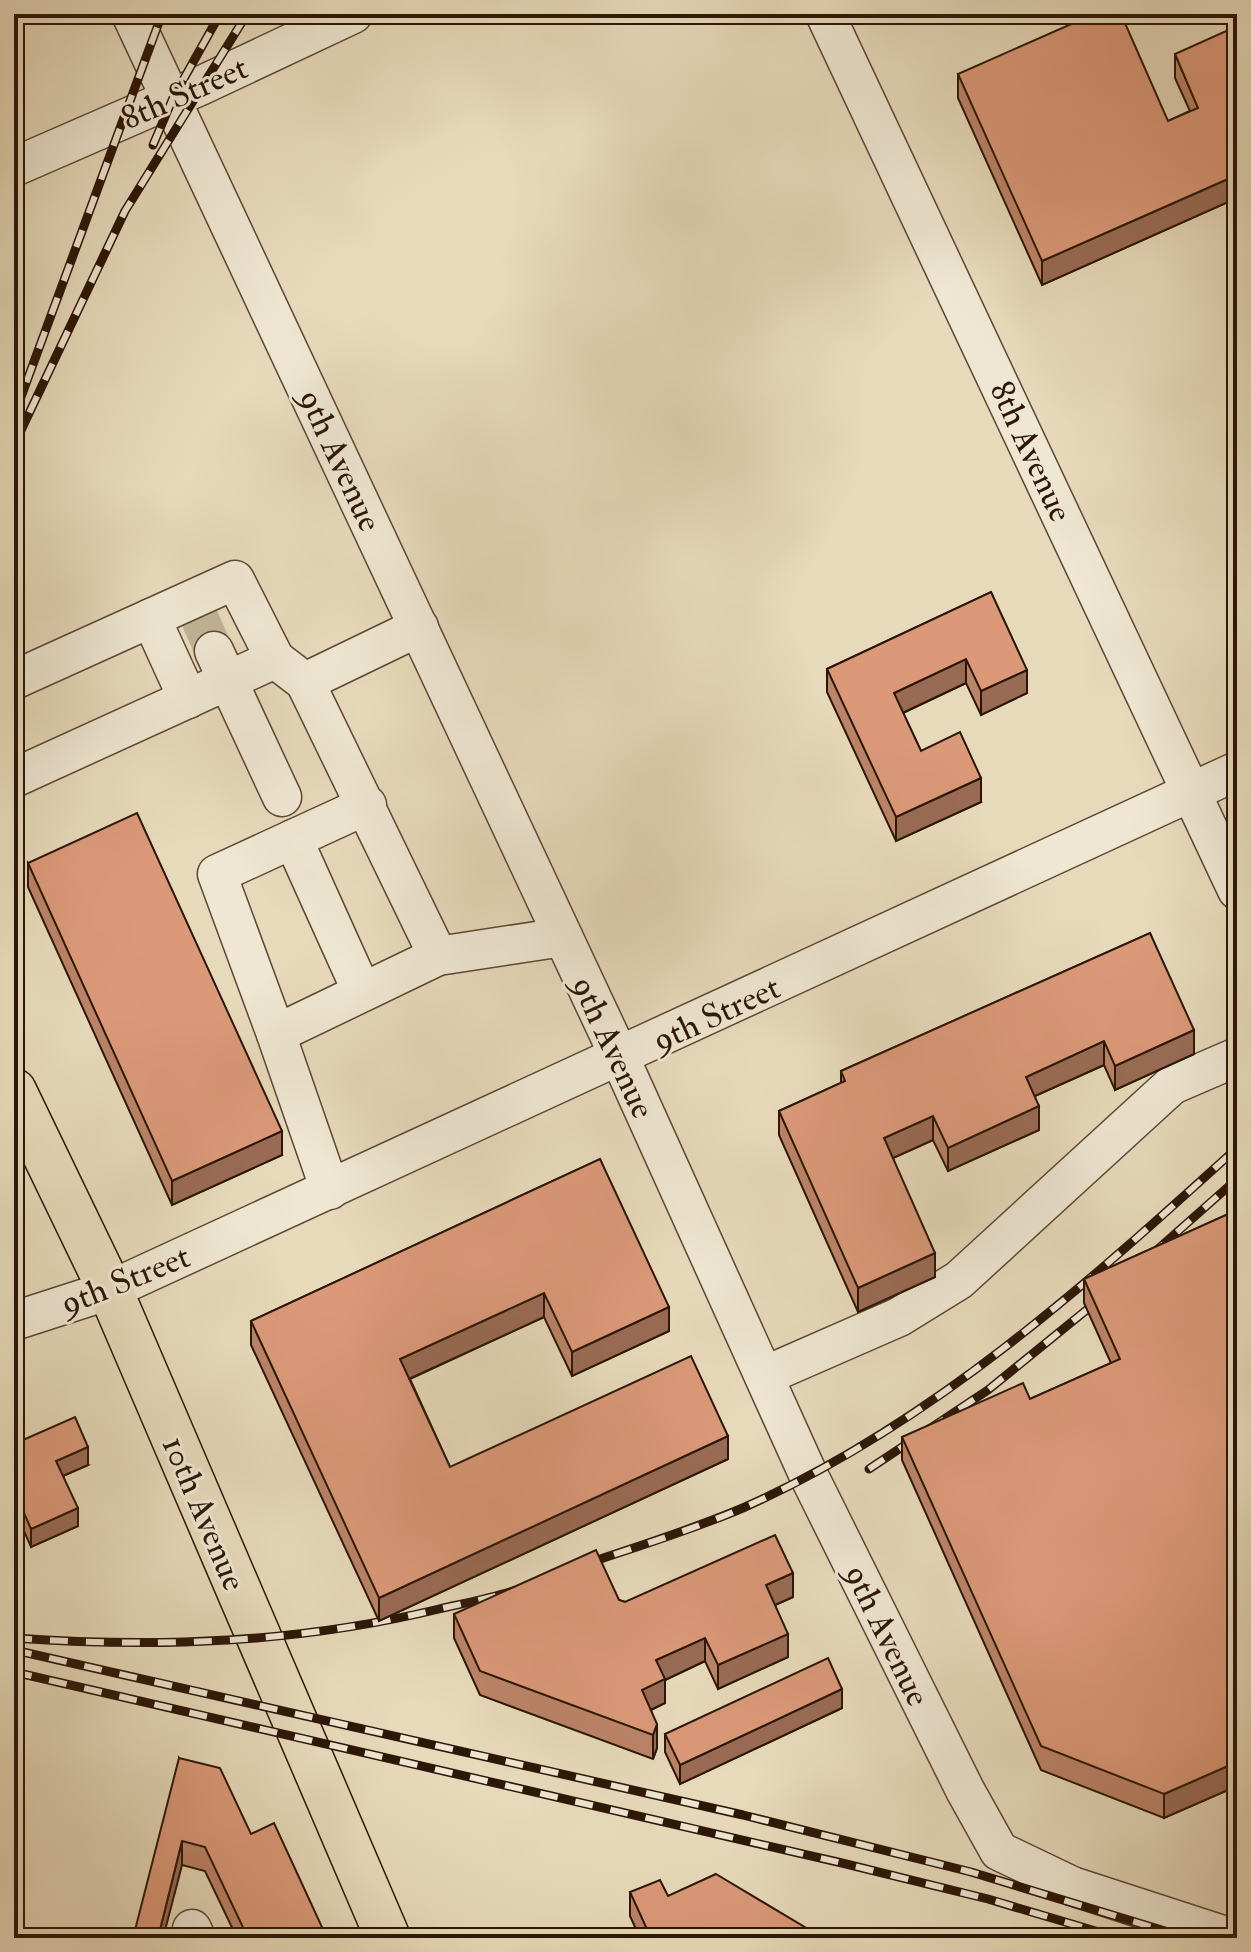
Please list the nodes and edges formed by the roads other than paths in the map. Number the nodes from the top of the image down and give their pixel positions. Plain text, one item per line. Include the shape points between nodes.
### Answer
1 (131, 14) edge
2 (353, 14) edge
3 (825, 14) edge
4 (173, 98) junction
5 (14, 167) edge
6 (151, 618) junction
7 (419, 627) junction
8 (275, 659) junction
9 (221, 666) junction
10 (14, 680) edge
11 (305, 682) junction
12 (188, 699) junction
13 (1237, 771) edge
14 (14, 778) edge
15 (1193, 791) junction
16 (367, 805) junction
17 (293, 824) junction
18 (1237, 890) edge
19 (563, 937) junction
20 (438, 956) junction
21 (362, 992) junction
22 (276, 1034) junction
23 (1237, 1057) edge
24 (620, 1058) junction
25 (14, 1091) edge
26 (330, 1190) junction
27 (110, 1290) junction
28 (14, 1321) edge
29 (764, 1376) junction
30 (388, 1938) edge
31 (1232, 1938) edge

1 - 4 street, 9th Avenue
2 - 4 street, 8th Street
3 - 15 street, 8th Avenue
4 - 5 street, 8th Street
4 - 7 street, 9th Avenue
6 - 8 street via 195,609 235,580
6 - 10 street
6 - 12 street
7 - 11 street
7 - 19 street, 9th Avenue
8 - 9 street
8 - 11 street
9 - 12 street
9 - 17 street
11 - 16 street
12 - 14 street
13 - 15 street, 9th Street
15 - 18 street, 8th Avenue
15 - 24 street, 9th Street
16 - 17 street
16 - 20 street
17 - 21 street
17 - 22 street via 217,874
19 - 20 street
19 - 24 street, 9th Avenue
20 - 21 street
21 - 22 street
22 - 26 street
23 - 29 street via 1172,1085 959,1280 899,1317
24 - 26 street, 9th Street
24 - 29 street, 9th Avenue
25 - 27 main road, 10th Avenue
26 - 27 street, 9th Street
27 - 28 street, 9th Street
27 - 30 main road, 10th Avenue
29 - 31 street, 9th Avenue via 999,1851 1072,1886

